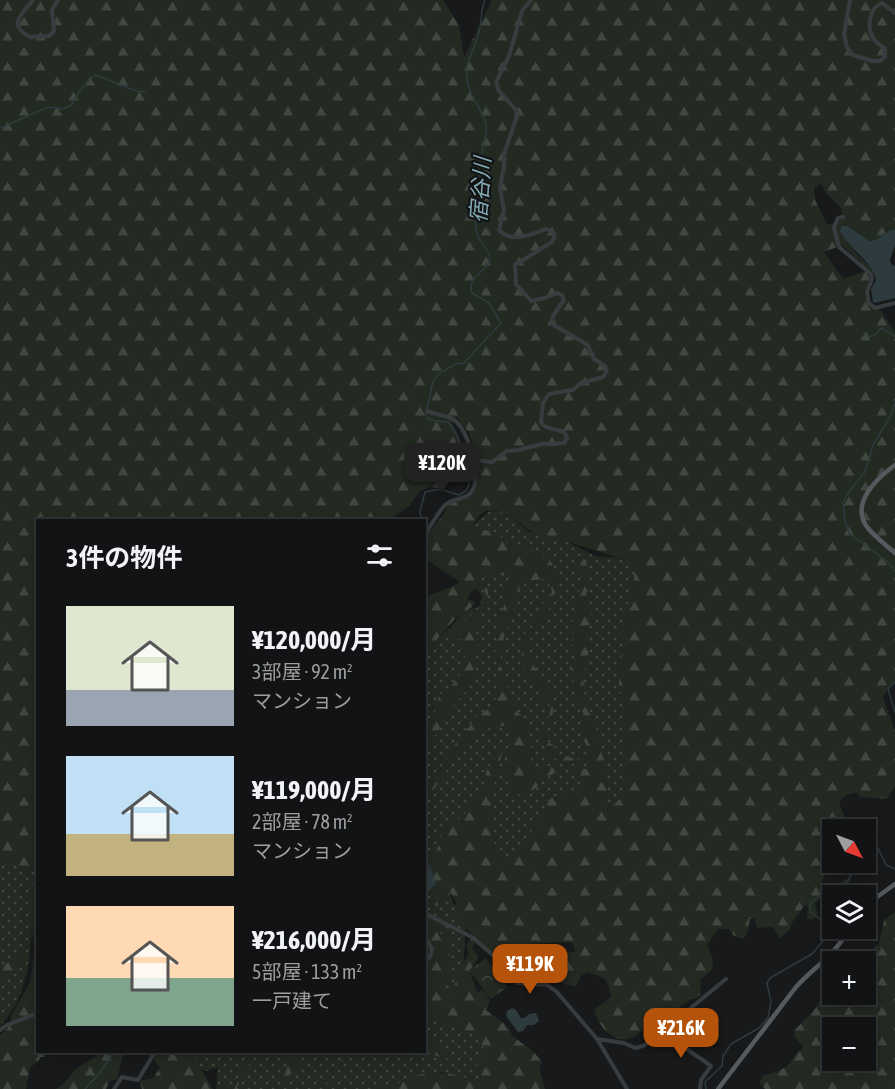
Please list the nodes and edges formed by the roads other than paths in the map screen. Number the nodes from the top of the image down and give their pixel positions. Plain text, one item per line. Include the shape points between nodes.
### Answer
1 (33, 0) edge
2 (58, 0) edge
3 (531, 0) edge
4 (850, 0) edge
5 (895, 12) edge
6 (843, 217) dead end
7 (895, 303) edge
8 (428, 411) dead end
9 (473, 460) junction
10 (895, 465) edge
11 (426, 533) edge
12 (895, 553) edge
13 (895, 884) edge
14 (876, 898) edge
15 (426, 914) edge
16 (426, 939) edge
17 (843, 939) edge
18 (426, 960) edge
19 (726, 979) dead end
20 (36, 1014) edge
21 (0, 1030) edge
22 (664, 1033) junction
23 (597, 1039) junction
24 (154, 1053) edge
25 (114, 1089) edge
26 (627, 1089) edge
27 (700, 1089) edge
28 (718, 1089) edge

1 - 2 street via 17,20 30,37 50,36 54,31 52,10
3 - 9 street via 522,11 509,56 496,82 517,116 504,154 500,186 504,211 499,230 506,235 525,237 546,229 553,232 552,242 515,265 516,284 531,301 562,295 564,300 552,324 585,343 594,359 608,371 573,390 545,398 541,423 564,432 564,443 507,451 492,462
4 - 5 street via 844,41 855,56 876,61 885,57 885,50 872,36 871,15 882,3
6 - 7 street via 838,218 834,227 839,247 871,274 869,303 875,308
8 - 9 street via 457,422 467,438
9 - 11 street via 474,489 468,496 446,504
10 - 12 main road via 872,484 862,514 867,527
13 - 14 main road
15 - 23 street via 472,937 520,984 547,985 556,991
16 - 18 street via 432,948
17 - 28 main road via 837,950 796,987
19 - 22 street
20 - 21 street
22 - 23 street via 635,1048 624,1042
22 - 27 street via 711,1066
23 - 26 street
24 - 25 street via 138,1080 123,1077

